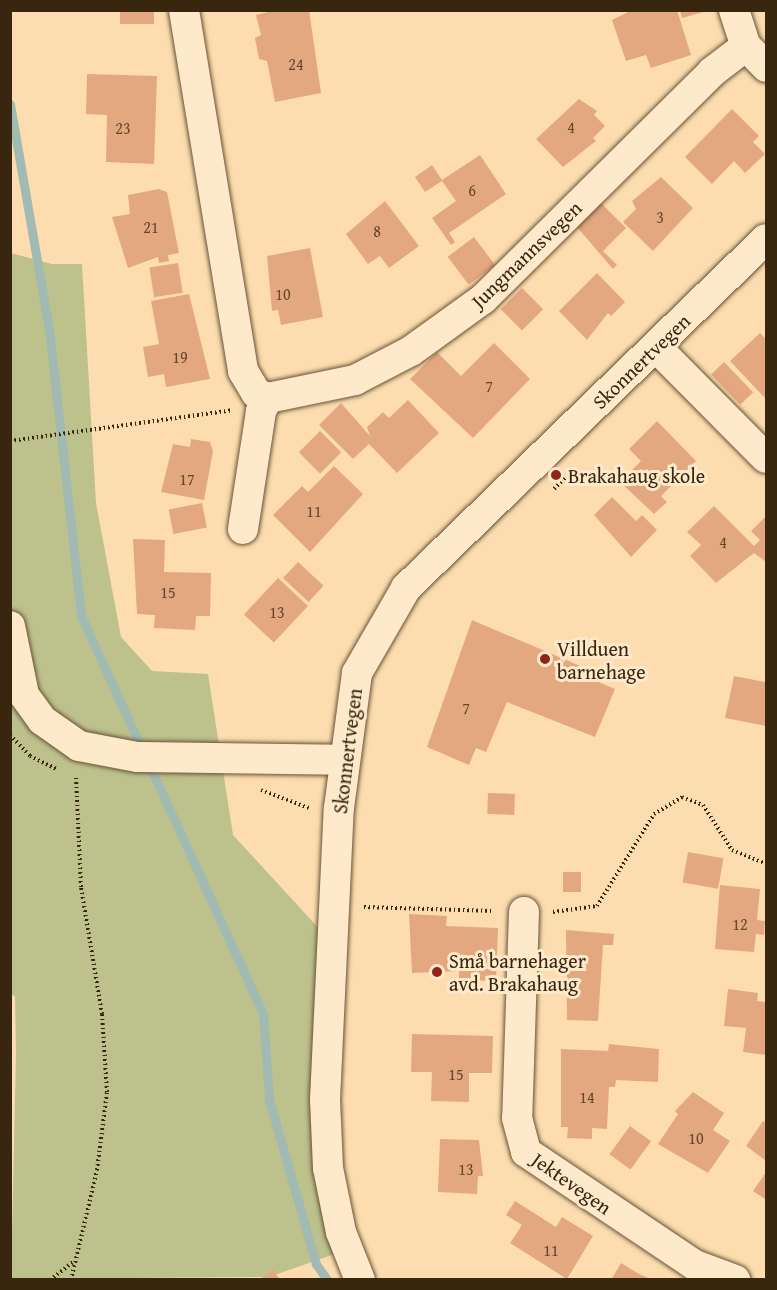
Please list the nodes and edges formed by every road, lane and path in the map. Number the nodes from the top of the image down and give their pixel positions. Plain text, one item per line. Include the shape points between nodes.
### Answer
1 (184, 10) edge
2 (734, 10) edge
3 (746, 46) junction
4 (766, 67) edge
5 (766, 239) edge
6 (657, 347) junction
7 (265, 405) junction
8 (10, 441) edge
9 (764, 452) edge
10 (568, 474) dead end
11 (544, 498) dead end
12 (243, 530) dead end
13 (10, 626) edge
14 (344, 760) junction
15 (76, 776) dead end
16 (766, 864) edge
17 (363, 897) dead end
18 (363, 907) junction
19 (524, 912) junction
20 (362, 919) dead end
21 (74, 1262) junction
22 (50, 1280) edge
23 (71, 1280) edge
24 (360, 1280) edge
25 (735, 1280) edge

1 - 7 street via 243,371
2 - 3 street
3 - 4 street
3 - 7 street, Jungmannsvegen via 712,72 483,299 411,351 356,380
5 - 6 street, Skonnertvegen
6 - 9 street
6 - 14 street, Skonnertvegen via 406,588 357,673
7 - 8 path via 94,434
7 - 12 street
10 - 11 path
13 - 14 street via 24,695 42,720 79,746 137,757
14 - 24 street, Skonnertvegen via 325,1100 328,1168 340,1232
15 - 21 path via 81,887 102,1014 107,1092 97,1170
16 - 19 path via 732,850 703,805 682,797 654,814 597,906 584,912
17 - 18 path
18 - 19 path
18 - 20 path
19 - 25 street, Jektevegen via 517,1118 526,1152 695,1265
21 - 22 path
21 - 23 path

